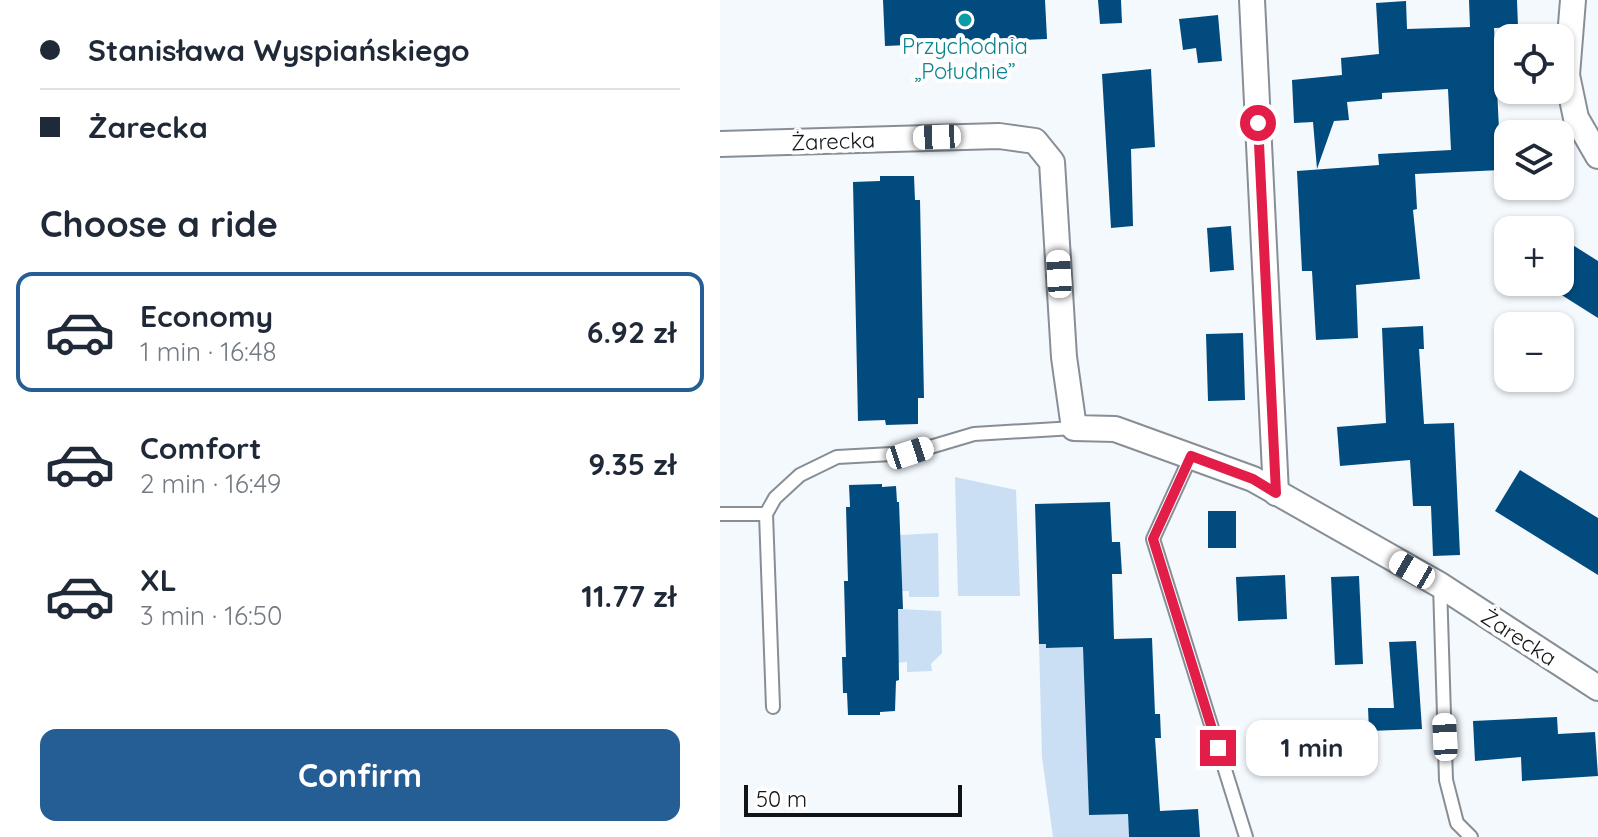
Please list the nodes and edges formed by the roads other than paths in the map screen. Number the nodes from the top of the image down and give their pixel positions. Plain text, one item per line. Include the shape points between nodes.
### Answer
1 (1252, 0) edge
2 (1573, 0) edge
3 (720, 144) edge
4 (1598, 156) edge
5 (1074, 428) junction
6 (1191, 456) junction
7 (1276, 493) junction
8 (720, 514) edge
9 (766, 514) junction
10 (1440, 585) junction
11 (1598, 688) edge
12 (773, 707) dead end
13 (1246, 837) edge
14 (1471, 837) edge

1 - 7 street
2 - 4 street via 1567,75 1576,118
3 - 5 street, Żarecka via 999,136 1035,141 1052,162 1064,357
5 - 6 street, Żarecka via 1115,429
5 - 9 lane, Żarecka via 974,434 910,453 837,457 800,475
6 - 7 street, Żarecka
6 - 13 lane via 1153,539
7 - 10 street, Żarecka
8 - 9 lane
9 - 12 lane
10 - 11 street, Żarecka
10 - 14 lane via 1446,780 1457,823

